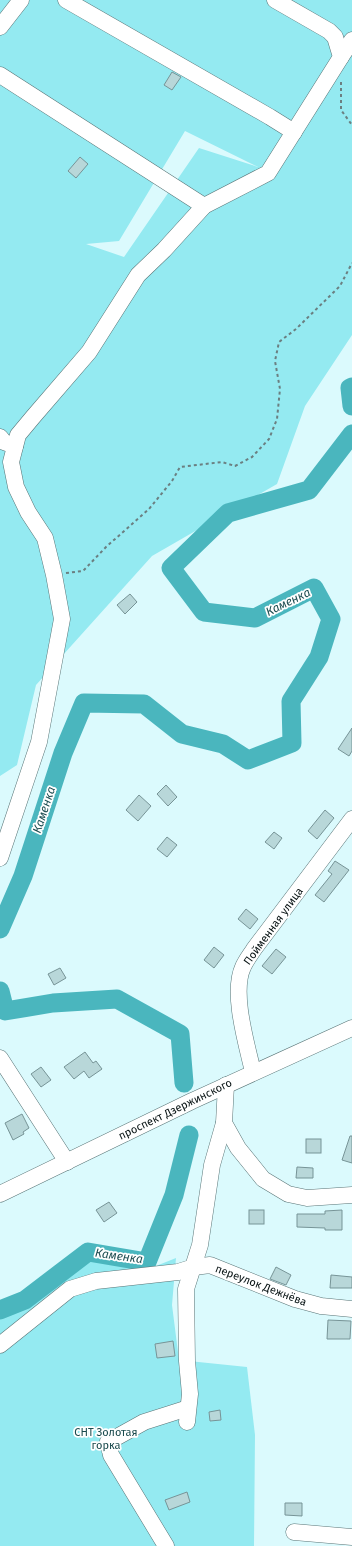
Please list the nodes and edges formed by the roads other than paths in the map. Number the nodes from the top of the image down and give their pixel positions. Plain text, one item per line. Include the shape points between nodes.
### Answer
1 (21, 0) edge
2 (66, 0) edge
3 (275, 0) edge
4 (0, 27) edge
5 (352, 40) edge
6 (341, 57) junction
7 (0, 75) edge
8 (294, 132) junction
9 (204, 206) junction
10 (0, 437) edge
11 (15, 446) junction
12 (352, 819) edge
13 (1, 854) edge
14 (352, 1028) edge
15 (0, 1058) edge
16 (253, 1072) junction
17 (226, 1085) junction
18 (224, 1123) junction
19 (67, 1162) junction
20 (0, 1194) edge
21 (352, 1195) edge
22 (194, 1267) junction
23 (352, 1309) edge
24 (0, 1344) edge
25 (294, 1532) dead end
26 (352, 1536) edge
27 (166, 1546) edge

1 - 4 street
2 - 8 street
3 - 6 street via 329,31 335,37
5 - 6 street
6 - 8 street
7 - 9 street
8 - 9 street via 268,173
9 - 11 street via 138,275 89,352 32,417 18,435
10 - 11 street via 4,442
11 - 13 street via 11,462 16,487 45,538 62,619 39,742
12 - 16 street, Пойменная улица via 254,948 243,967 239,982 240,1003
14 - 16 street, проспект Дзержинского
15 - 19 street
16 - 17 street, проспект Дзержинского
17 - 18 street
17 - 19 street, проспект Дзержинского
18 - 21 street via 238,1148 263,1179 288,1194 307,1198
18 - 22 street via 212,1165 200,1245
19 - 20 street, проспект Дзержинского
22 - 23 street, переулок Дежнёва via 210,1265 295,1300
22 - 24 street, переулок Дежнёва via 178,1272 96,1281 70,1289
22 - 27 street via 186,1289 190,1394 187,1415 144,1422 108,1442 111,1455
25 - 26 street

